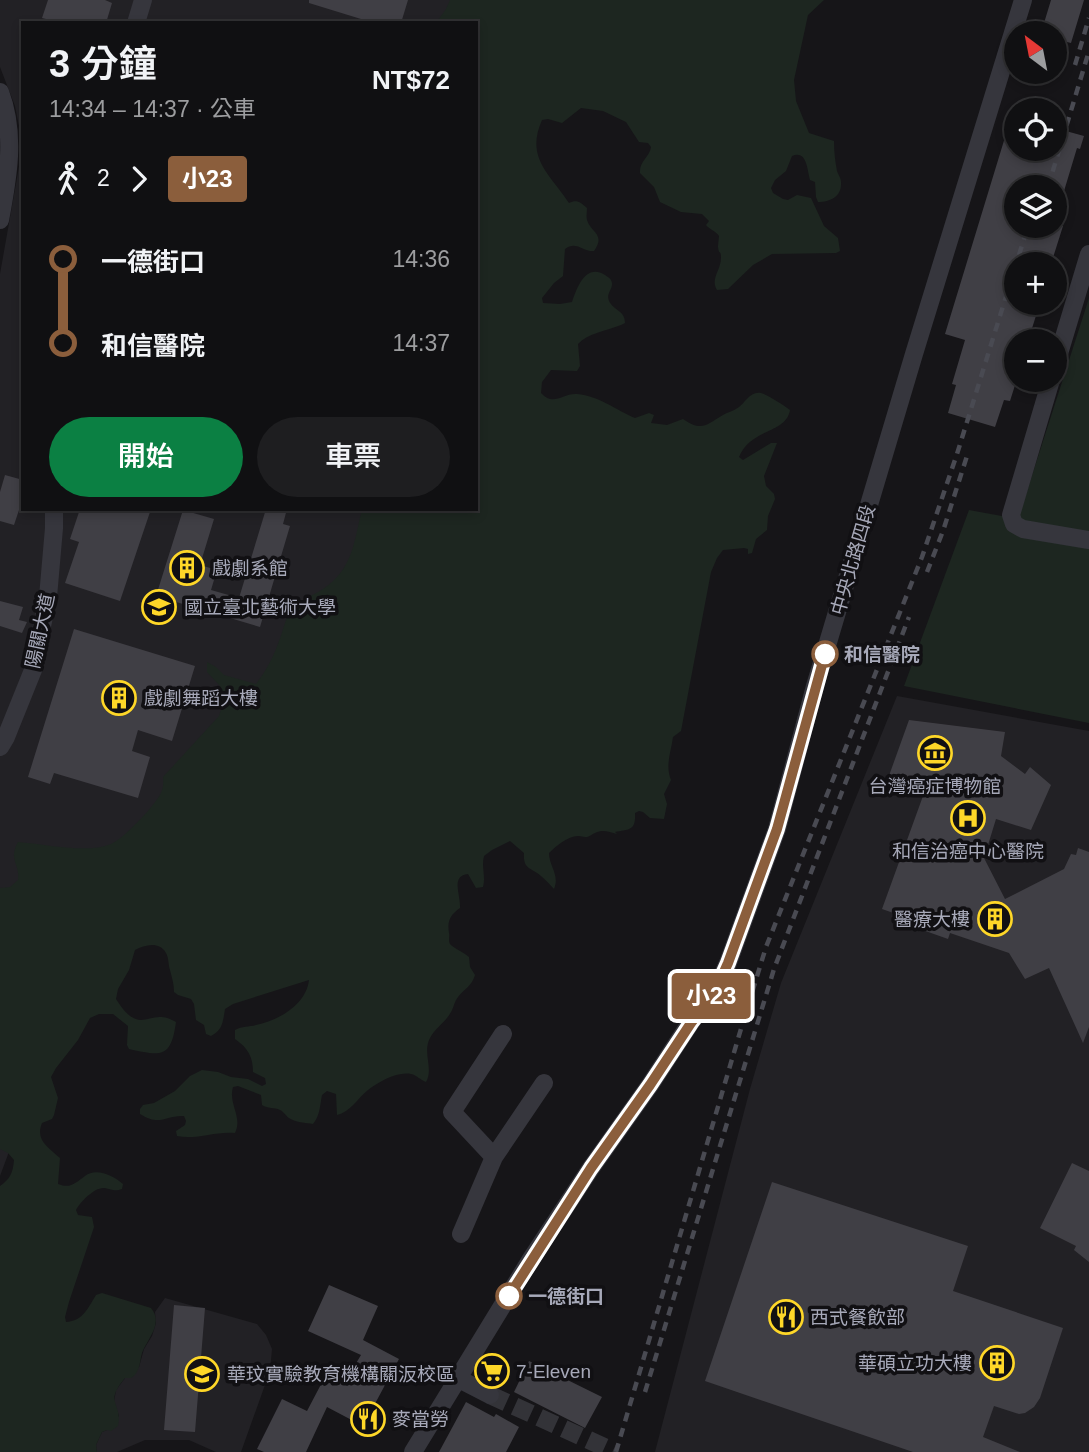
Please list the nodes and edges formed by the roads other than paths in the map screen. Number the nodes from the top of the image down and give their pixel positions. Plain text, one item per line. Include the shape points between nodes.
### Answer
1 (143, 0) edge
2 (1023, 0) edge
3 (137, 21) edge
4 (0, 92) edge
5 (0, 220) edge
6 (1089, 254) edge
7 (1066, 329) edge
8 (1047, 392) edge
9 (54, 511) edge
10 (1089, 540) edge
11 (0, 747) edge
12 (503, 1034) dead end
13 (544, 1083) dead end
14 (494, 1157) junction
15 (461, 1234) dead end
16 (457, 1378) junction
17 (490, 1395) tunnel mouth
18 (412, 1452) edge

1 - 3 street
2 - 16 street, 中央北路四段 via 820,670 777,829 728,963 716,990 591,1168
4 - 5 street via 10,146
6 - 7 street
8 - 10 street via 1011,515 1014,524 1023,529
9 - 11 street, 陽關大道 via 48,597 33,670
12 - 14 street via 453,1112
13 - 14 street
14 - 15 street
16 - 17 street
16 - 18 street, 中央北路四段

